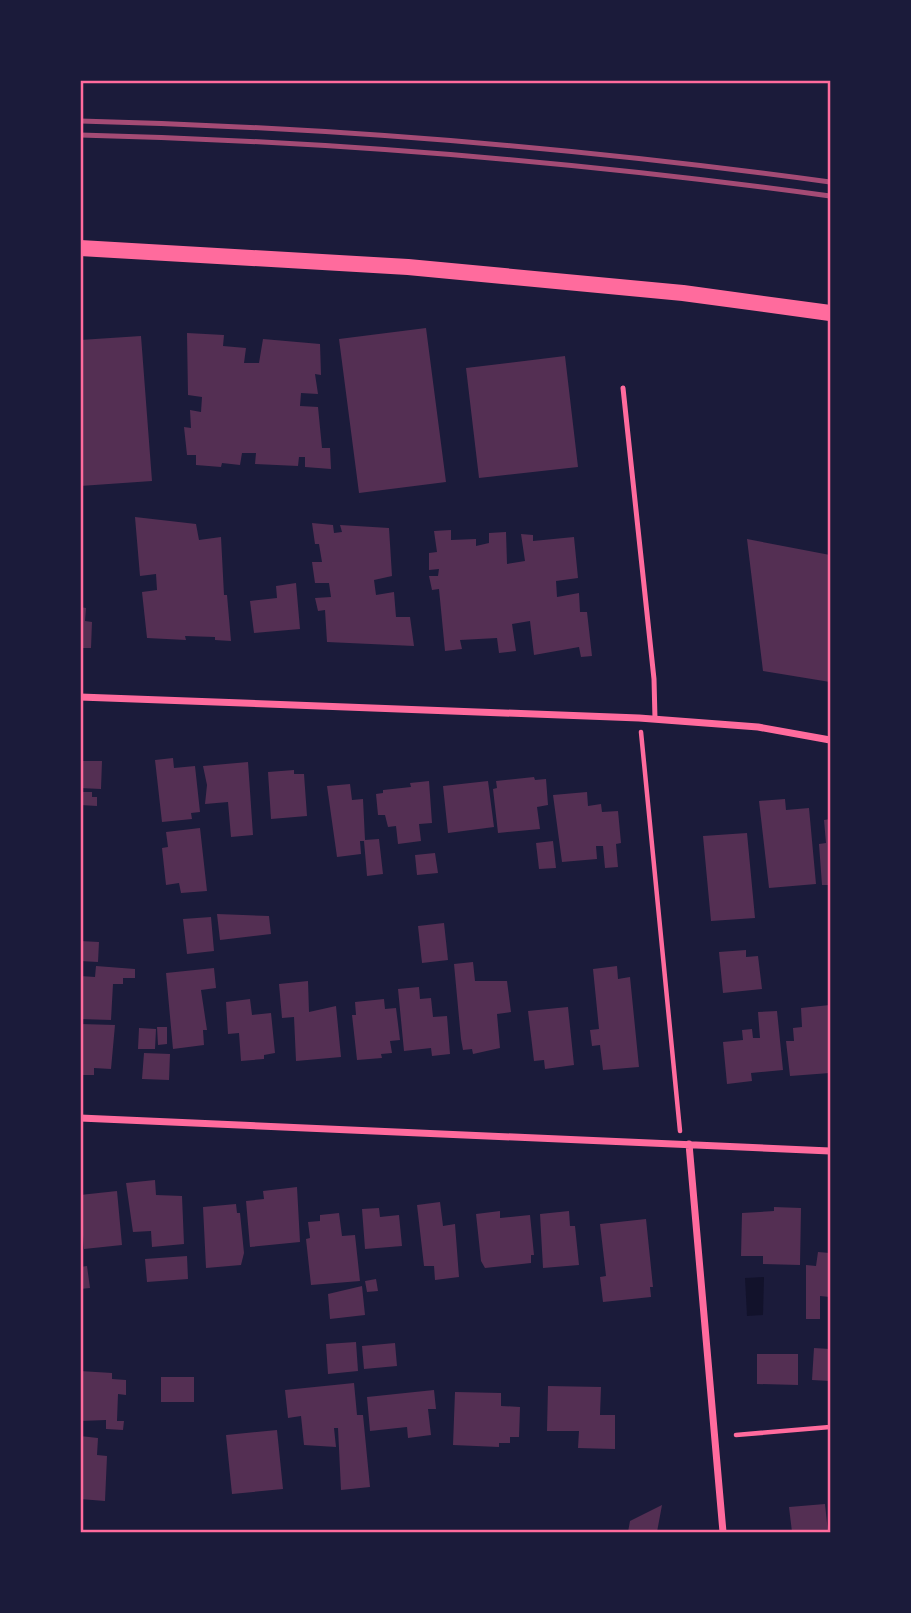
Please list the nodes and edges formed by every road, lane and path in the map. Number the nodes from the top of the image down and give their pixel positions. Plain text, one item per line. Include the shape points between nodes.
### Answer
1 (80, 248) edge
2 (831, 313) edge
3 (623, 388) dead end
4 (80, 697) edge
5 (639, 718) junction
6 (655, 719) junction
7 (831, 740) edge
8 (80, 1118) edge
9 (685, 1143) junction
10 (831, 1151) edge
11 (831, 1427) edge
12 (736, 1435) dead end
13 (723, 1532) edge

1 - 2 main road via 408,267 683,293
3 - 6 lane
4 - 5 street
5 - 6 street
5 - 9 path
6 - 7 street via 758,727
8 - 9 street
9 - 10 street
9 - 13 street
11 - 12 path

